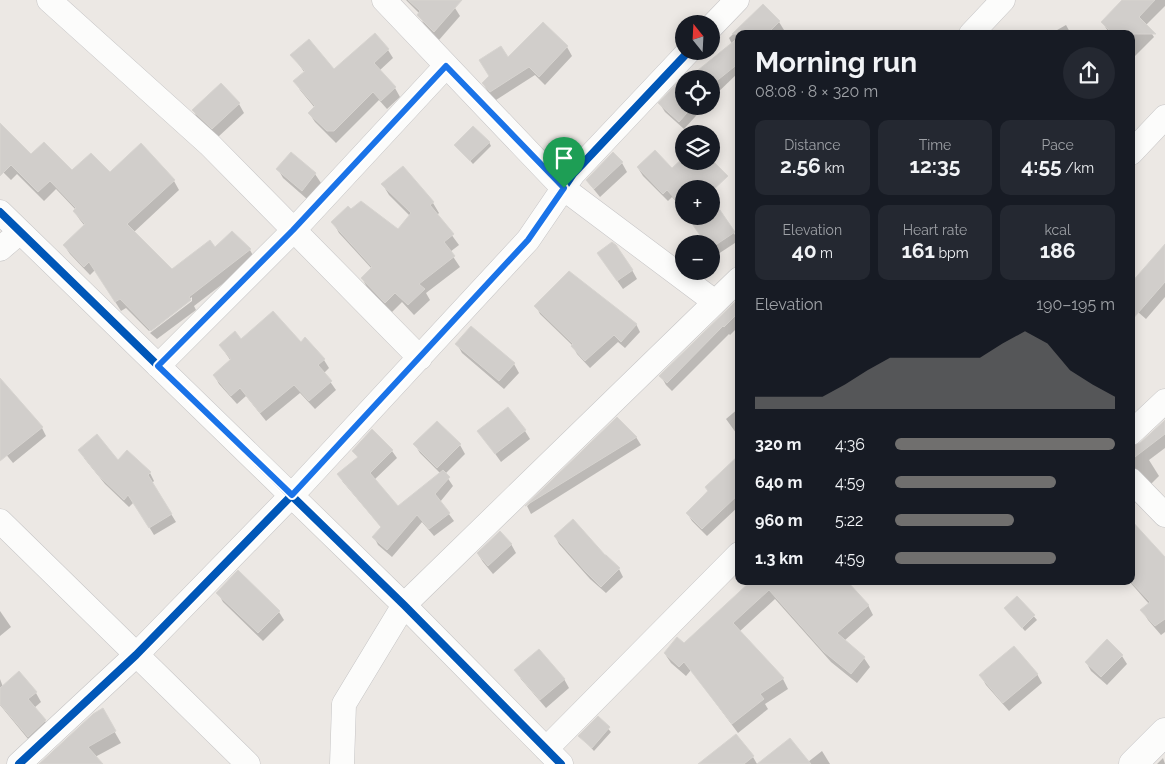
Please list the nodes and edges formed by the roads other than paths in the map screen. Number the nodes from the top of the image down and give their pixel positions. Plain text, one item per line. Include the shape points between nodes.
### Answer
1 (48, 0) edge
2 (384, 0) edge
3 (737, 0) edge
4 (1004, 0) edge
5 (720, 18) edge
6 (975, 30) edge
7 (681, 60) edge
8 (446, 66) junction
9 (1165, 117) edge
10 (1135, 149) edge
11 (564, 188) junction
12 (0, 212) edge
13 (293, 230) junction
14 (20, 232) junction
15 (0, 249) edge
16 (735, 283) edge
17 (715, 302) junction
18 (420, 358) junction
19 (158, 366) junction
20 (1165, 401) edge
21 (1135, 429) edge
22 (1135, 484) edge
23 (292, 495) junction
24 (1165, 515) edge
25 (0, 521) edge
26 (735, 558) edge
27 (404, 605) junction
28 (136, 655) junction
29 (1165, 732) edge
30 (553, 756) edge
31 (19, 764) edge
32 (248, 764) edge
33 (342, 764) edge
34 (1133, 764) edge

1 - 13 street via 210,145
2 - 8 street
3 - 5 street
4 - 6 street
7 - 11 street via 573,174
8 - 11 street
8 - 13 street
9 - 10 street
11 - 17 street
11 - 18 street via 528,240
12 - 14 street
13 - 18 street
13 - 19 street
14 - 15 street
14 - 19 street
16 - 17 street
17 - 27 street
18 - 23 street
19 - 23 street
20 - 21 street
22 - 24 street
23 - 27 street
23 - 28 street
25 - 28 street
26 - 30 street
27 - 30 street
27 - 33 street via 344,704
28 - 31 street
28 - 32 street
29 - 34 main road

